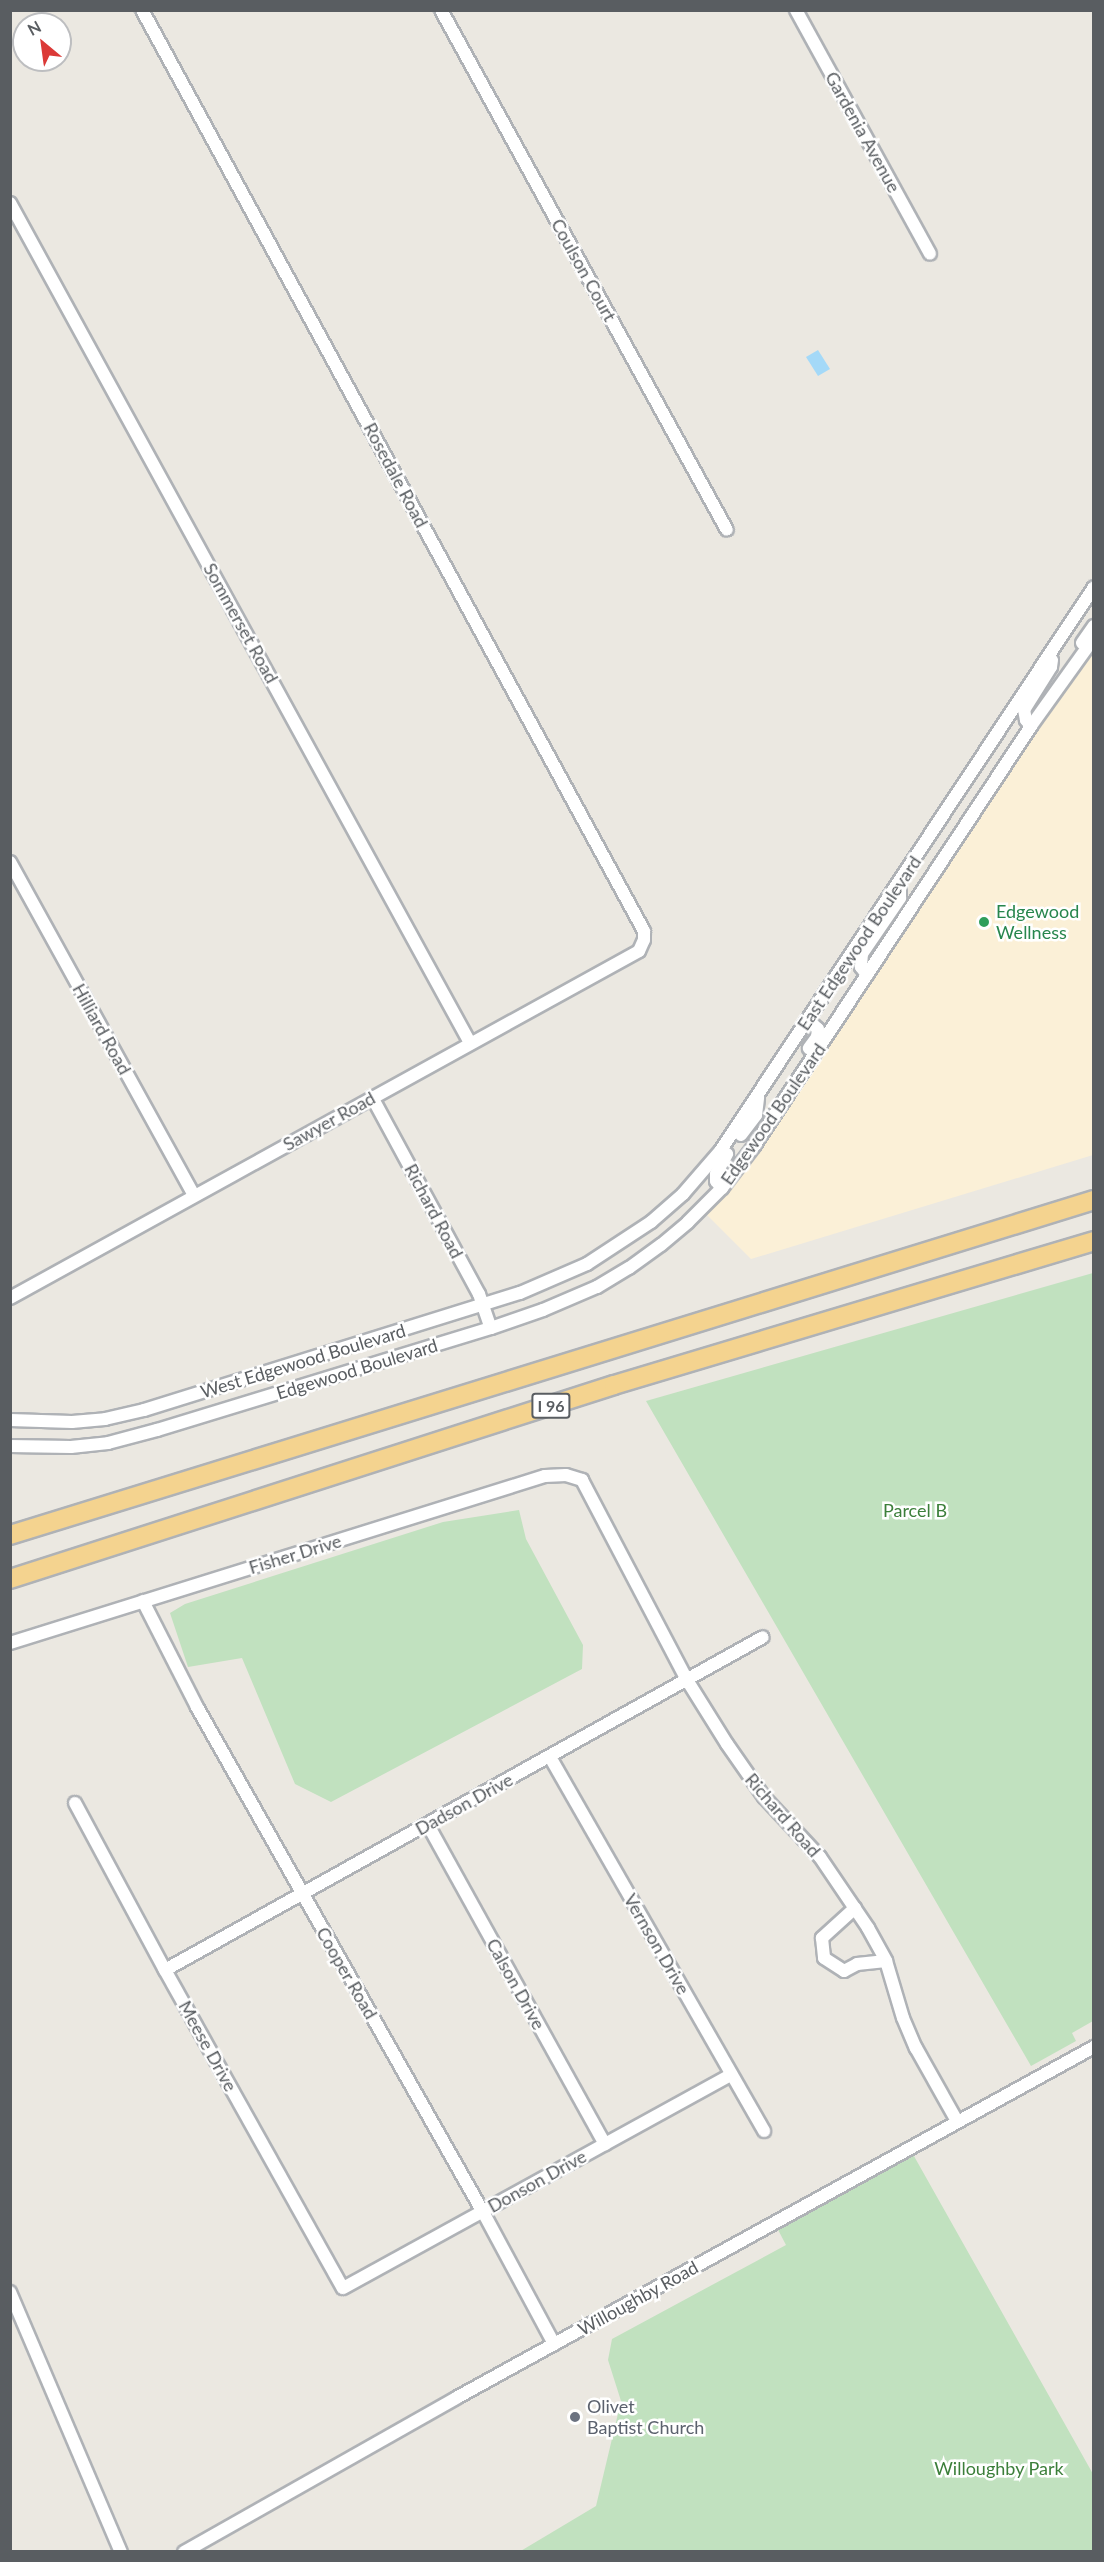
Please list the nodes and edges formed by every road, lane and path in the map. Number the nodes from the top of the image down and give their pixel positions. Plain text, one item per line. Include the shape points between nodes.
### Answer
1 (142, 10) edge
2 (441, 10) edge
3 (796, 10) edge
4 (10, 203) edge
5 (930, 254) dead end
6 (727, 530) dead end
7 (1094, 587) edge
8 (1089, 600) edge
9 (1094, 626) edge
10 (1094, 638) edge
11 (1053, 649) junction
12 (1069, 674) junction
13 (1031, 726) junction
14 (10, 862) edge
15 (900, 881) junction
16 (644, 940) joint
17 (867, 975) junction
18 (808, 1020) junction
19 (470, 1043) junction
20 (372, 1097) junction
21 (758, 1097) junction
22 (782, 1104) junction
23 (722, 1188) junction
24 (195, 1196) junction
25 (1094, 1200) edge
26 (1094, 1241) edge
27 (587, 1264) joint
28 (10, 1298) edge
29 (483, 1305) junction
30 (491, 1328) junction
31 (10, 1420) edge
32 (10, 1446) edge
33 (582, 1480) joint
34 (10, 1535) edge
35 (10, 1579) edge
36 (143, 1601) junction
37 (763, 1637) dead end
38 (10, 1644) edge
39 (687, 1680) junction
40 (550, 1757) junction
41 (75, 1803) dead end
42 (428, 1825) junction
43 (302, 1893) junction
44 (855, 1908) junction
45 (886, 1961) junction
46 (165, 1970) junction
47 (1094, 2046) edge
48 (731, 2075) junction
49 (957, 2121) junction
50 (764, 2131) dead end
51 (605, 2144) junction
52 (483, 2212) junction
53 (343, 2288) joint
54 (10, 2292) edge
55 (554, 2344) junction
56 (120, 2552) edge
57 (184, 2552) edge

1 - 16 street, Rosedale Road via 644,931
2 - 6 street, Coulson Court
3 - 5 street, Gardenia Avenue
4 - 19 street, Sommerset Road
7 - 8 street, East Edgewood Boulevard
8 - 11 street, East Edgewood Boulevard
9 - 12 street via 1074,654
10 - 12 street, Edgewood Boulevard
11 - 13 street via 1051,667 1024,710
11 - 15 street, East Edgewood Boulevard
12 - 13 street, Edgewood Boulevard
13 - 17 street, Edgewood Boulevard
14 - 24 street, Hilliard Road
15 - 17 street via 900,898 862,954 861,967
15 - 18 street, East Edgewood Boulevard
16 - 19 street, Sawyer Road via 639,951
17 - 22 street, Edgewood Boulevard
18 - 21 street, East Edgewood Boulevard
18 - 22 street via 818,1029 816,1037 781,1091
19 - 20 street, Sawyer Road
20 - 24 street, Sawyer Road
20 - 29 street, Richard Road
21 - 23 street via 756,1115 718,1165 716,1181
21 - 27 street, East Edgewood Boulevard via 721,1150 683,1194 651,1222
22 - 23 street, Edgewood Boulevard
23 - 30 street, Edgewood Boulevard via 688,1222 629,1268 573,1299
24 - 28 street, Sawyer Road
25 - 34 highway, I 96
26 - 35 highway, I 96 via 614,1385
27 - 29 street, West Edgewood Boulevard
29 - 30 street, Richard Road
29 - 31 street, West Edgewood Boulevard via 144,1410 72,1422
30 - 32 street, Edgewood Boulevard via 118,1440 71,1447
33 - 36 street, Fisher Drive via 566,1475 545,1476
33 - 39 street, Richard Road
36 - 38 street, Fisher Drive
36 - 43 street, Cooper Road via 197,1707
37 - 39 street, Dadson Drive
39 - 40 street, Dadson Drive
39 - 44 street, Richard Road via 764,1797 820,1857
40 - 42 street, Dadson Drive
40 - 48 street, Vernson Drive
41 - 46 street, Meese Drive
42 - 43 street, Dadson Drive
42 - 51 street, Calson Drive
43 - 46 street, Dadson Drive
43 - 52 street, Cooper Road
44 - 45 street, Richard Road
44 - 45 street via 822,1938 824,1958 843,1971 857,1964
45 - 49 street, Richard Road via 916,2048
46 - 53 street, Meese Drive
47 - 49 street, Willoughby Road
48 - 50 street, Vernson Drive
48 - 51 street, Donson Drive
49 - 55 street, Willoughby Road
51 - 52 street, Donson Drive
52 - 53 street, Donson Drive
52 - 55 street, Cooper Road
54 - 56 street
55 - 57 street, Willoughby Road

